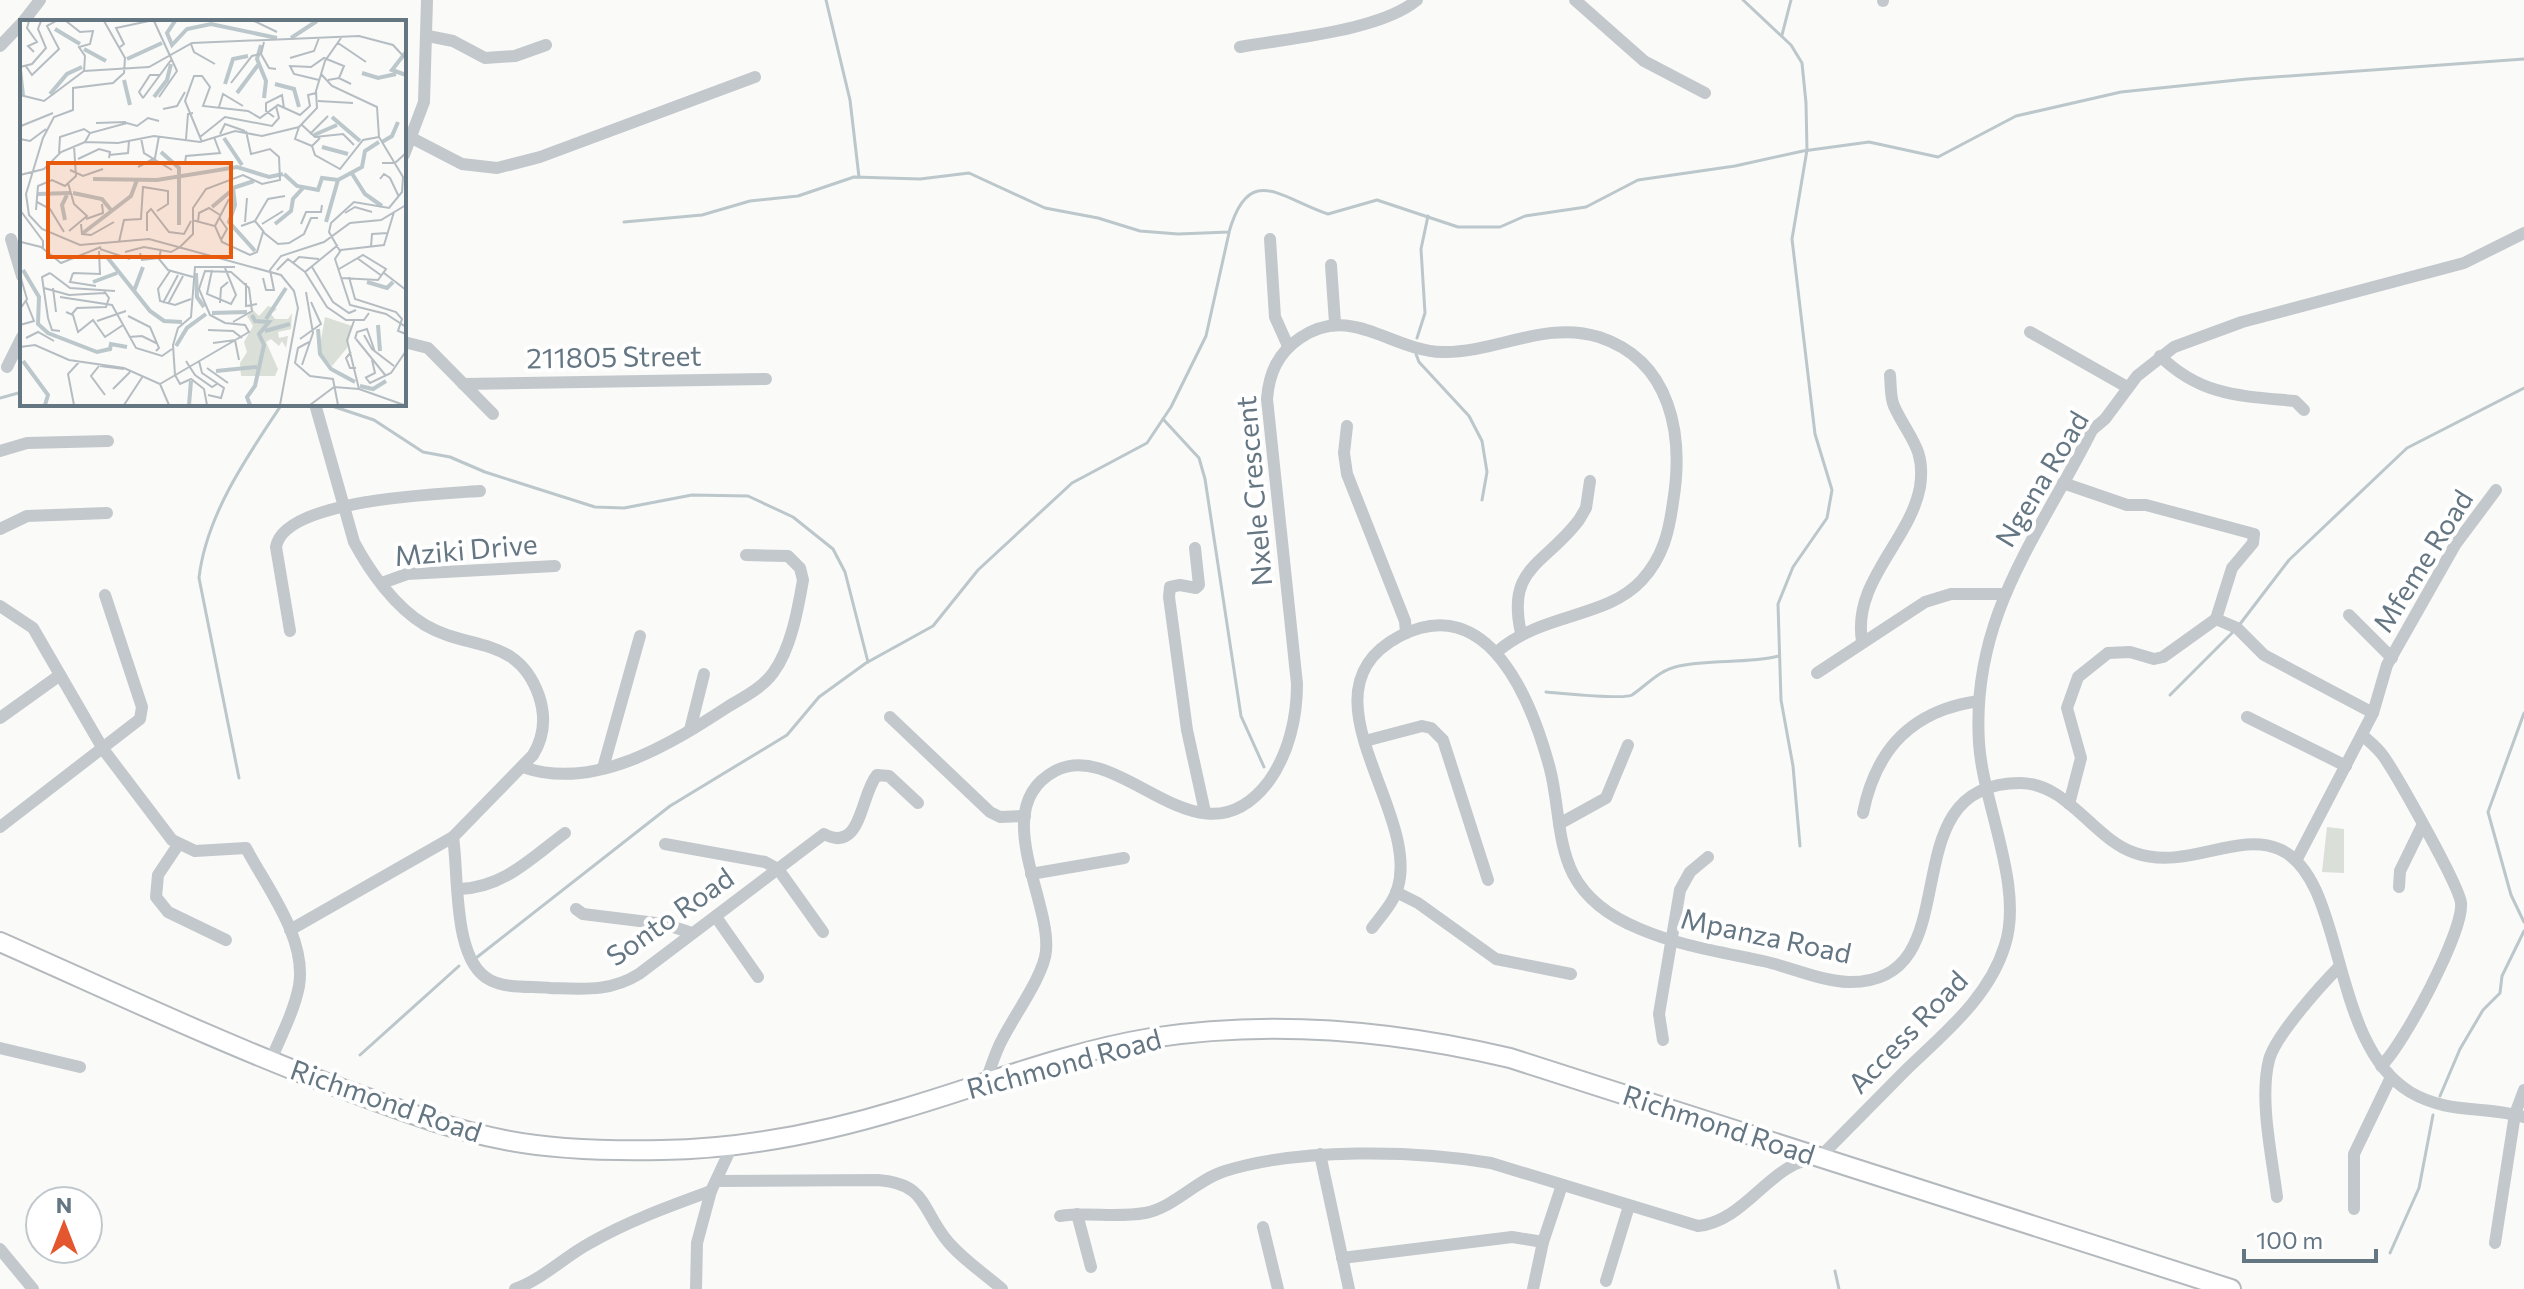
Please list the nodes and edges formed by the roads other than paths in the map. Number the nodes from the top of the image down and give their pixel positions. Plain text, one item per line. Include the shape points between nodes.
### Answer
1 (40, 0) edge
2 (427, 0) edge
3 (1417, 0) edge
4 (1575, 0) edge
5 (24, 20) edge
6 (20, 25) edge
7 (428, 36) junction
8 (546, 45) dead end
9 (0, 46) edge
10 (1240, 47) dead end
11 (755, 77) dead end
12 (1705, 93) dead end
13 (408, 137) edge
14 (2524, 233) edge
15 (11, 239) edge
16 (1270, 239) dead end
17 (1331, 265) dead end
18 (20, 269) edge
19 (1335, 323) junction
20 (2030, 332) dead end
21 (20, 341) edge
22 (406, 342) edge
23 (1288, 346) junction
24 (2160, 356) junction
25 (7, 367) dead end
26 (1890, 375) dead end
27 (766, 379) dead end
28 (463, 384) junction
29 (2127, 387) junction
30 (316, 406) edge
31 (2304, 410) dead end
32 (493, 414) dead end
33 (1347, 426) dead end
34 (108, 441) dead end
35 (0, 451) edge
36 (1590, 481) dead end
37 (2063, 483) junction
38 (2496, 490) dead end
39 (480, 491) dead end
40 (343, 505) junction
41 (107, 513) dead end
42 (0, 529) edge
43 (1195, 548) dead end
44 (746, 555) dead end
45 (555, 566) dead end
46 (382, 583) junction
47 (2003, 594) junction
48 (105, 595) dead end
49 (2, 611) edge
50 (2349, 615) dead end
51 (2216, 619) junction
52 (290, 631) dead end
53 (1406, 633) junction
54 (1521, 633) junction
55 (640, 636) dead end
56 (1862, 641) junction
57 (1498, 651) junction
58 (2392, 658) junction
59 (1817, 673) dead end
60 (704, 674) dead end
61 (60, 675) junction
62 (1979, 701) junction
63 (2373, 713) junction
64 (890, 717) dead end
65 (2247, 717) dead end
66 (0, 718) edge
67 (690, 730) junction
68 (2362, 735) junction
69 (1365, 741) junction
70 (1628, 745) dead end
71 (103, 749) junction
72 (2346, 766) junction
73 (523, 767) junction
74 (603, 768) junction
75 (1986, 786) junction
76 (918, 803) dead end
77 (2069, 804) junction
78 (1205, 812) junction
79 (1863, 813) dead end
80 (1025, 816) junction
81 (1559, 824) junction
82 (2422, 826) junction
83 (0, 827) edge
84 (565, 833) dead end
85 (453, 837) junction
86 (665, 844) dead end
87 (178, 845) junction
88 (1708, 857) dead end
89 (1124, 858) dead end
90 (2297, 859) junction
91 (778, 869) junction
92 (1031, 874) junction
93 (1488, 880) dead end
94 (2399, 887) dead end
95 (460, 889) junction
96 (1396, 892) junction
97 (576, 909) dead end
98 (716, 917) junction
99 (1372, 928) dead end
100 (290, 930) junction
101 (823, 932) dead end
102 (692, 933) junction
103 (226, 940) dead end
104 (0, 942) edge
105 (1672, 943) junction
106 (2340, 966) junction
107 (1571, 974) dead end
108 (758, 977) dead end
109 (1663, 1040) dead end
110 (0, 1048) edge
111 (270, 1062) junction
112 (2381, 1066) junction
113 (80, 1067) dead end
114 (2391, 1077) junction
115 (985, 1083) junction
116 (2524, 1090) edge
117 (2519, 1116) edge
118 (732, 1146) junction
119 (1320, 1154) junction
120 (1820, 1157) junction
121 (1562, 1185) junction
122 (715, 1186) junction
123 (2277, 1197) dead end
124 (1629, 1206) junction
125 (2354, 1209) dead end
126 (1077, 1214) junction
127 (1060, 1216) dead end
128 (1263, 1227) dead end
129 (1543, 1242) junction
130 (2495, 1243) dead end
131 (0, 1249) edge
132 (1342, 1258) junction
133 (1091, 1267) dead end
134 (1606, 1281) dead end
135 (33, 1289) edge
136 (515, 1289) edge
137 (696, 1289) edge
138 (1002, 1289) edge
139 (1278, 1289) edge
140 (1349, 1289) edge
141 (1533, 1289) edge
142 (2231, 1289) edge

1 - 5 street
2 - 7 street
3 - 10 street via 1374,22
4 - 12 street via 1644,61
6 - 9 street
7 - 8 street via 453,41 485,58 515,56
7 - 13 street via 424,102
11 - 13 street via 517,164 471,167
14 - 24 street, Ngena Road via 2477,259 2211,332
15 - 18 street
16 - 23 street via 1275,317
17 - 19 street
19 - 23 street
19 - 54 street via 1436,352 1476,349 1549,332 1588,335 1638,359 1661,387 1678,445 1675,491 1661,555 1618,600
20 - 29 street
21 - 25 street
22 - 28 street via 428,348
23 - 78 street, Nxele Crescent via 1272,371 1267,399 1297,684 1295,715 1280,763 1263,788 1244,803
24 - 29 street, Ngena Road
24 - 31 street via 2197,386 2295,401
26 - 56 street via 1893,403 1921,460 1919,488 1864,607
27 - 28 street, 211805 Street
28 - 32 street
29 - 37 street, Ngena Road via 2092,430
30 - 40 street
33 - 53 street via 1347,474
34 - 35 street via 27,443
36 - 54 street via 1579,520 1520,584
37 - 47 street, Ngena Road
37 - 51 street via 2127,505 2146,505 2250,532 2254,539 2232,568
38 - 58 street, Mfeme Road via 2455,545
39 - 40 street
40 - 46 street via 354,542
40 - 52 street via 279,534 276,547
41 - 42 street via 27,516
43 - 78 street via 1199,585 1170,587 1169,597 1187,730
44 - 67 street via 788,556 800,568 799,603 782,657 764,683
45 - 46 street, Mziki Drive via 407,574
46 - 73 street via 428,627 499,649 528,673 544,718 540,744
47 - 56 street via 1940,596
47 - 62 street, Ngena Road
48 - 71 street via 142,707 137,724
49 - 61 street via 33,628
50 - 58 street, Mfeme Road
51 - 63 street via 2237,628 2264,655
51 - 77 street via 2163,657 2108,653 2078,677 2067,708 2081,758
53 - 57 street, Mpanza Road via 1425,627 1455,628 1470,631
53 - 69 street, Mpanza Road via 1374,654 1359,682
54 - 57 street
55 - 74 street
56 - 59 street
57 - 81 street, Mpanza Road via 1543,747
58 - 63 street, Mfeme Road
60 - 67 street
61 - 66 street
61 - 71 street
62 - 75 street, Ngena Road
62 - 79 street via 1942,710 1900,734 1878,765
63 - 68 street, Mfeme Road
64 - 80 street via 990,812
65 - 72 street
67 - 74 street
68 - 72 street, Mfeme Road
68 - 82 street via 2383,755
69 - 93 street via 1422,726 1443,740
69 - 96 street, Mpanza Road via 1398,853
70 - 81 street via 1606,798
71 - 83 street
71 - 87 street
72 - 90 street, Mfeme Road
73 - 74 street via 557,775
73 - 85 street
75 - 77 street via 2031,783
75 - 105 street, Mpanza Road via 1948,820 1918,939 1898,964 1875,978 1825,979
75 - 120 street, Access Road via 2009,897 2006,944 1996,970 1967,1010
76 - 91 street, Sonto Road via 892,778 879,774 867,789 854,830 842,837 824,834
77 - 90 street via 2106,839 2153,858 2189,858 2257,844
78 - 80 street, Nxele Crescent via 1173,807 1100,766 1084,763 1042,781 1031,794
80 - 92 street
81 - 105 street, Mpanza Road via 1570,866 1592,901
82 - 94 street via 2400,871
82 - 112 street via 2458,892 2460,915 2398,1048
84 - 95 street via 500,881
85 - 95 street, Sonto Road
85 - 100 street
86 - 91 street via 751,857
87 - 100 street via 205,852 246,848
87 - 103 street via 158,875 156,897 168,912
88 - 105 street via 1682,886
89 - 92 street
90 - 106 street via 2312,880
91 - 98 street, Sonto Road
91 - 101 street
92 - 115 street via 1046,952
95 - 102 street, Sonto Road via 467,958 482,976 510,985 614,987
96 - 99 street
96 - 107 street via 1496,959
97 - 102 street
98 - 102 street, Sonto Road
98 - 108 street
100 - 111 street via 299,984
104 - 111 highway, Richmond Road
105 - 109 street via 1659,1014
106 - 112 street via 2358,1024
106 - 123 street via 2269,1059 2268,1126
110 - 113 street
111 - 118 highway, Richmond Road via 449,1127 509,1141 573,1149
112 - 114 street
114 - 117 street via 2433,1103
114 - 125 street via 2354,1154
115 - 118 highway, Richmond Road via 847,1125
115 - 120 highway, Richmond Road via 1102,1049 1204,1032 1259,1028 1392,1034 1510,1058
116 - 117 street
117 - 130 street
118 - 122 street
119 - 121 street via 1463,1158
119 - 126 street via 1221,1172 1143,1213
119 - 132 street
120 - 124 street via 1801,1159 1709,1225
120 - 142 highway, Richmond Road
121 - 124 street
121 - 129 street
122 - 136 street via 600,1237
122 - 137 street via 697,1243
122 - 138 street via 878,1180 904,1185 924,1200 945,1238
124 - 134 street
126 - 127 street
126 - 133 street
128 - 139 street
129 - 132 street via 1512,1237
129 - 141 street
131 - 135 street
132 - 140 street

